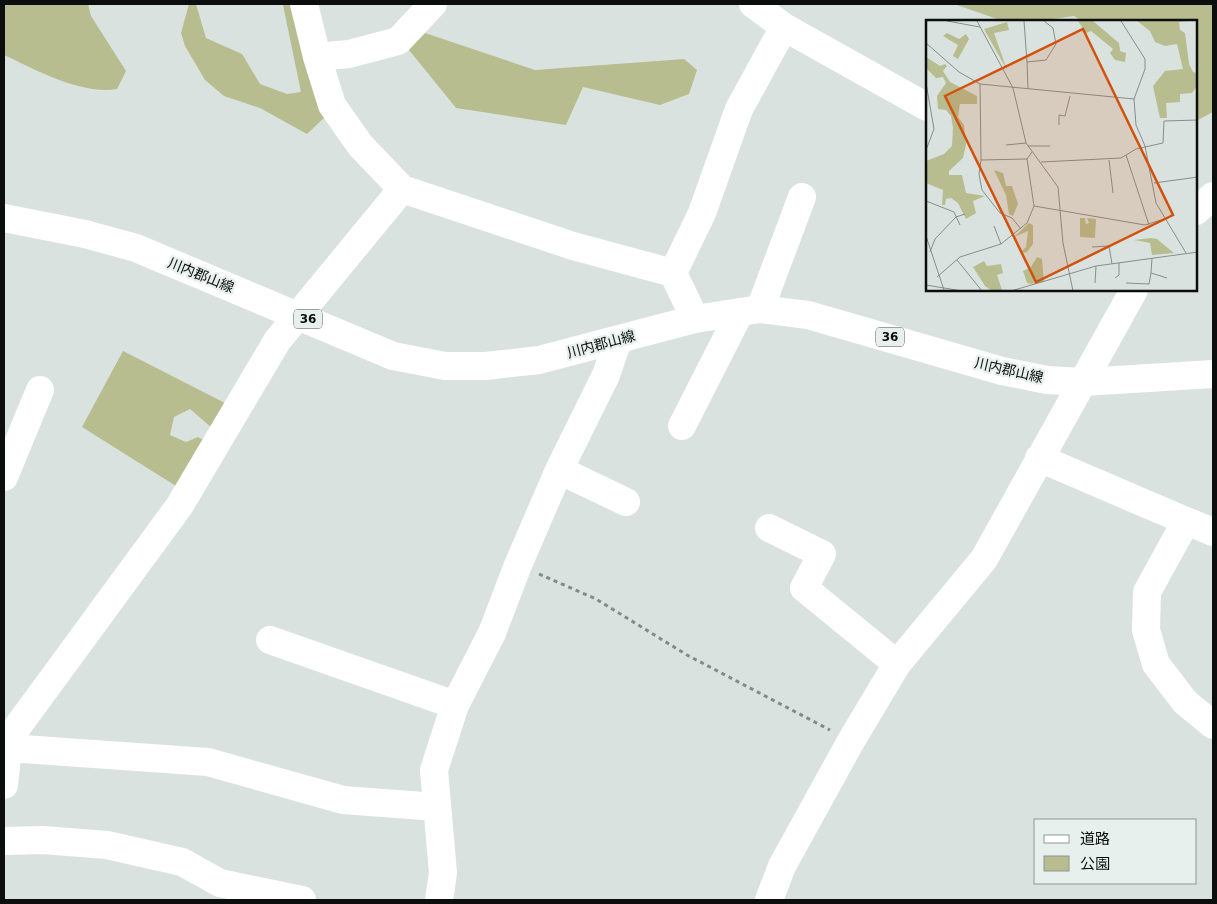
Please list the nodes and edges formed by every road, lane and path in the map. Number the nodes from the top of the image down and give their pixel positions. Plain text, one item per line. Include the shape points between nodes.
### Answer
1 (304, 4) edge
2 (432, 4) edge
3 (753, 4) edge
4 (784, 27) junction
5 (317, 57) junction
6 (926, 106) edge
7 (402, 188) junction
8 (1213, 196) edge
9 (802, 197) dead end
10 (1197, 210) edge
11 (4, 218) edge
12 (673, 273) junction
13 (1133, 291) edge
14 (750, 311) junction
15 (299, 315) junction
16 (696, 319) junction
17 (618, 340) junction
18 (1213, 374) edge
19 (1083, 382) junction
20 (40, 390) dead end
21 (682, 426) dead end
22 (1039, 458) junction
23 (559, 470) junction
24 (4, 477) edge
25 (626, 502) dead end
26 (1186, 521) junction
27 (769, 528) dead end
28 (1213, 532) edge
29 (518, 565) junction
30 (270, 640) dead end
31 (897, 664) junction
32 (455, 705) junction
33 (1213, 725) edge
34 (851, 741) junction
35 (8, 748) junction
36 (4, 785) edge
37 (437, 807) junction
38 (4, 840) edge
39 (216, 892) edge
40 (302, 900) edge
41 (439, 900) edge
42 (769, 900) edge

1 - 5 street
2 - 5 street via 398,41 349,54
3 - 4 street
4 - 6 street
4 - 12 street via 739,109 702,213
5 - 7 street via 332,105 360,145
7 - 12 street via 573,246
7 - 15 street
8 - 10 street
9 - 14 street
11 - 15 street, 川内郡山線 / 36 via 136,248
12 - 16 street
13 - 19 street
14 - 16 street, 川内郡山線 / 36
14 - 19 street, 川内郡山線 / 36 via 808,315 1002,371 1047,380
14 - 21 street
15 - 17 street, 川内郡山線 / 36 via 393,356 445,366 486,366 539,360
15 - 35 street via 277,341 180,505 18,726
16 - 17 street, 川内郡山線 / 36
17 - 23 street via 606,374
18 - 19 street, 川内郡山線 / 36
19 - 22 street
20 - 24 street
22 - 26 street
22 - 31 street via 984,559
23 - 25 street
23 - 29 street
26 - 28 street
26 - 33 street via 1147,592 1146,630 1156,664 1185,702
27 - 31 street via 822,554 804,588
29 - 32 street via 492,633
29 - 34 path via 596,599 687,655
30 - 32 street
31 - 34 street
32 - 37 street via 434,770
34 - 42 street via 782,866
35 - 36 street
35 - 37 street via 208,762 343,800
37 - 41 street via 443,873
38 - 39 street via 107,846 182,862
39 - 40 street

